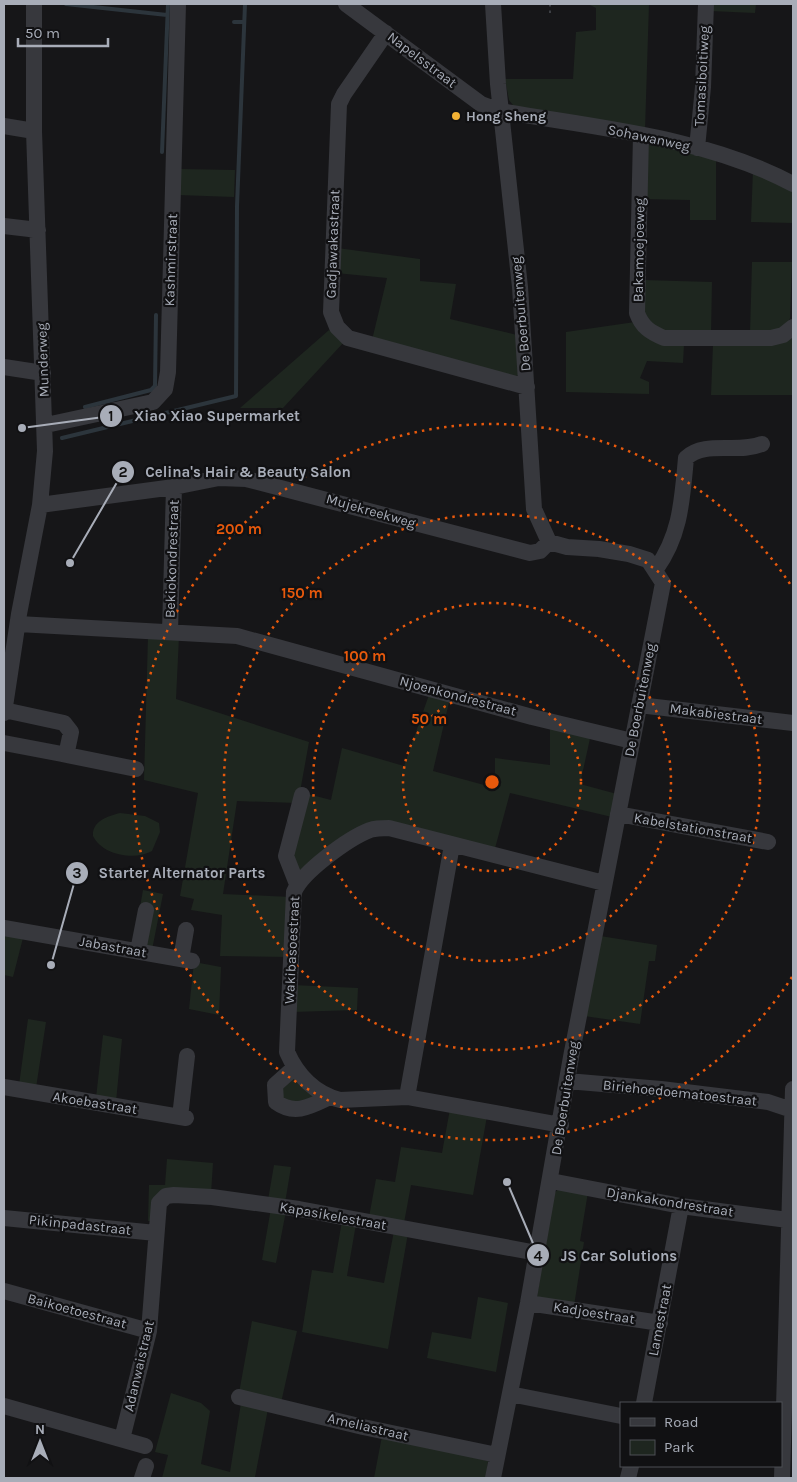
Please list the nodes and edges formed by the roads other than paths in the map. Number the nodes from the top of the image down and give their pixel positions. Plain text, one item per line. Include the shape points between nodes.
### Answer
1 (34, 4) edge
2 (178, 4) edge
3 (346, 4) edge
4 (493, 4) edge
5 (706, 4) edge
6 (386, 33) junction
7 (500, 110) junction
8 (4, 126) edge
9 (34, 130) junction
10 (641, 136) junction
11 (697, 148) junction
12 (793, 184) edge
13 (4, 226) edge
14 (38, 230) junction
15 (793, 327) edge
16 (4, 367) edge
17 (44, 373) junction
18 (527, 387) junction
19 (46, 426) junction
20 (762, 444) dead end
21 (174, 487) junction
22 (40, 505) junction
23 (549, 542) junction
24 (656, 569) junction
25 (13, 617) edge
26 (170, 632) junction
27 (639, 705) junction
28 (4, 712) edge
29 (793, 723) edge
30 (632, 741) junction
31 (4, 743) edge
32 (62, 754) junction
33 (136, 770) dead end
34 (302, 795) dead end
35 (618, 814) junction
36 (768, 842) dead end
37 (452, 845) junction
38 (604, 883) junction
39 (297, 884) junction
40 (146, 910) dead end
41 (4, 928) edge
42 (186, 930) dead end
43 (138, 951) junction
44 (187, 1056) dead end
45 (294, 1068) junction
46 (567, 1081) junction
47 (4, 1087) edge
48 (793, 1089) edge
49 (330, 1097) junction
50 (407, 1097) junction
51 (792, 1110) edge
52 (560, 1124) junction
53 (551, 1181) junction
54 (681, 1206) junction
55 (4, 1218) edge
56 (788, 1220) junction
57 (156, 1233) junction
58 (537, 1253) junction
59 (4, 1291) edge
60 (528, 1303) junction
61 (660, 1323) junction
62 (150, 1331) junction
63 (510, 1394) junction
64 (239, 1397) dead end
65 (644, 1402) edge
66 (4, 1406) edge
67 (620, 1416) edge
68 (122, 1440) junction
69 (145, 1446) dead end
70 (497, 1455) junction
71 (493, 1478) edge
72 (782, 1478) edge

1 - 9 street, Munderweg
2 - 19 street, Kashmirstraat via 165,389 153,402
3 - 6 street, Napelsstraat
4 - 7 street, De Boerbuitenweg
5 - 11 street, Tomasiboitiweg
6 - 7 street, Napelsstraat via 481,104
6 - 18 street, Gadjawakastraat via 339,104 331,312 337,326 348,338
7 - 10 street, Sohawanweg
7 - 18 street, De Boerbuitenweg via 520,287
8 - 9 street
9 - 14 street, Munderweg
10 - 11 street, Sohawanweg
10 - 15 street, Bakamoejoeweg via 637,313 640,322 650,332 664,338 771,338 783,335
11 - 12 street, Sohawanweg via 762,167
13 - 14 street
14 - 17 street, Munderweg
16 - 17 street
17 - 19 street, Munderweg
18 - 23 street, De Boerbuitenweg via 534,509
19 - 22 street, Munderweg
20 - 24 street via 750,449 704,449 692,452 686,458 676,532 669,551
21 - 22 street, Mujekreekweg
21 - 23 street, Mujekreekweg via 219,478 246,479 530,554 540,551
21 - 26 street, Bekiokondrestraat
22 - 25 street, Munderweg
23 - 24 street via 629,554 648,560
24 - 27 street, De Boerbuitenweg via 662,582
25 - 26 street, Njoenkondrestraat via 94,630
25 - 28 street, Munderweg
26 - 30 street, Njoenkondrestraat via 237,636
27 - 29 street, Makabiestraat
27 - 30 street, De Boerbuitenweg
28 - 32 street via 64,723 71,732 68,751
30 - 35 street, De Boerbuitenweg
31 - 32 street
32 - 33 street
34 - 39 street via 286,856
35 - 36 street, Kabelstationstraat
35 - 38 street, De Boerbuitenweg
37 - 38 street, Wakibasoestraat
37 - 39 street, Wakibasoestraat via 389,828 369,830
37 - 50 street
38 - 46 street, De Boerbuitenweg
39 - 45 street, Wakibasoestraat via 294,892 287,1052
40 - 43 street
41 - 43 street, Jabastraat
42 - 43 street, Jabastraat via 187,960
44 - 47 street, Akoebastraat via 183,1117
45 - 49 street via 317,1090
45 - 49 street via 276,1085 276,1102 291,1110 302,1110
46 - 51 street, Biriehoedoematoestraat via 768,1102
46 - 52 street, De Boerbuitenweg
48 - 51 street
49 - 50 street via 340,1100
50 - 52 street
51 - 56 street
52 - 53 street, De Boerbuitenweg
53 - 54 street, Djankakondrestraat
53 - 58 street, De Boerbuitenweg
54 - 56 street, Djankakondrestraat
54 - 61 street, Lamestraat
55 - 57 street, Pikinpadastraat
56 - 72 street
57 - 58 street, Kapasikelestraat via 159,1203 174,1194 212,1196 299,1209
57 - 62 street, Adanwaistraat
58 - 60 street, De Boerbuitenweg
59 - 62 street, Baikoetoestraat
60 - 61 street, Kadjoestraat
60 - 63 street, De Boerbuitenweg
61 - 65 street, Lamestraat
62 - 68 street, Adanwaistraat
63 - 67 street
63 - 70 street, De Boerbuitenweg
64 - 70 street, Ameliastraat
66 - 68 street
68 - 69 street
70 - 71 street, De Boerbuitenweg

